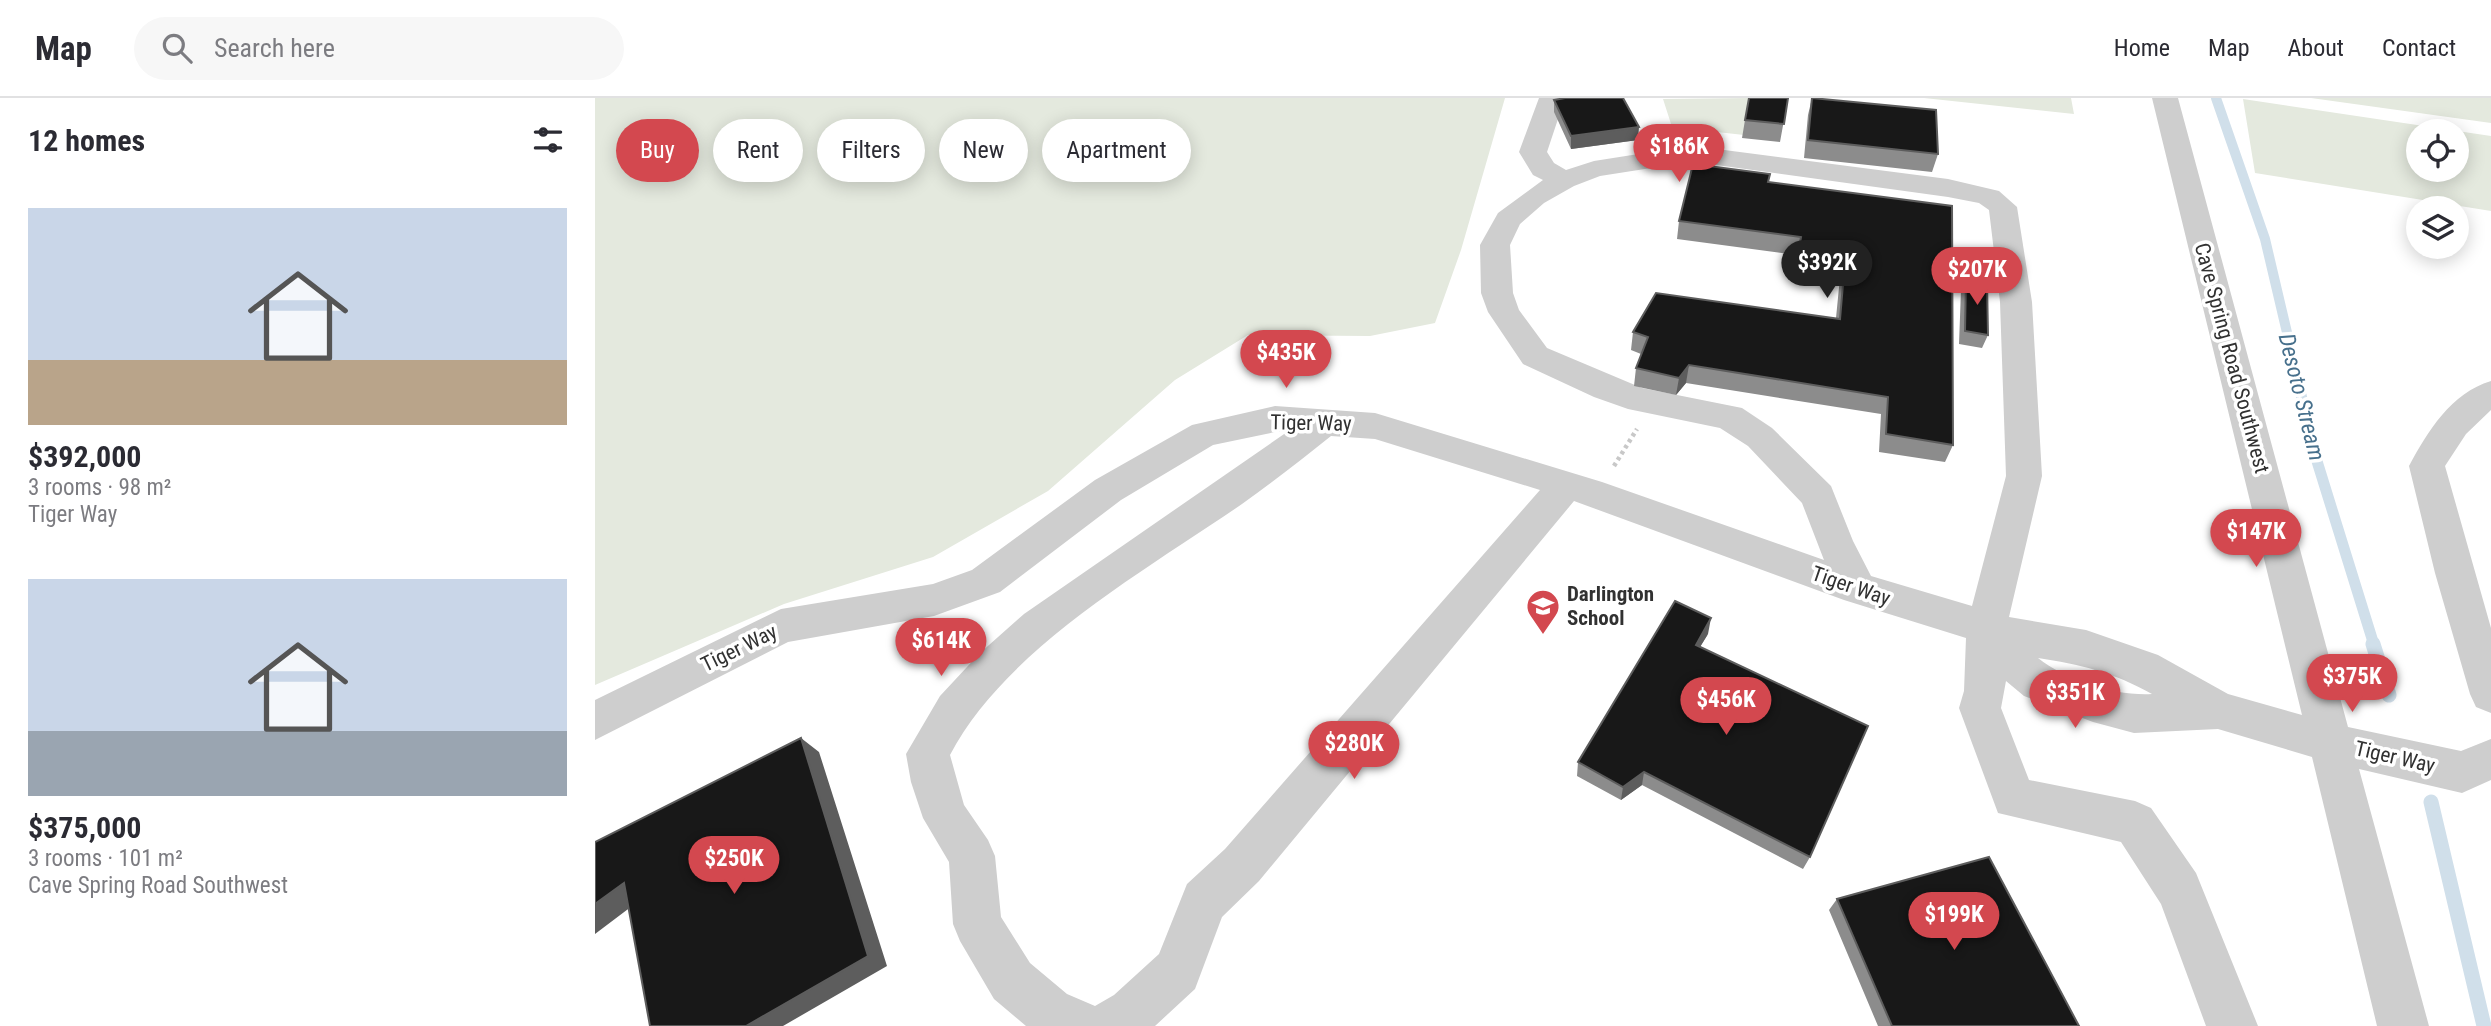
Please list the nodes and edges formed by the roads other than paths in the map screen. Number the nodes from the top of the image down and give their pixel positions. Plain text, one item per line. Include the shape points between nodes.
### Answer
1 (1552, 98) edge
2 (2165, 98) edge
3 (1564, 180) junction
4 (2491, 393) edge
5 (1324, 422) junction
6 (1566, 485) junction
7 (1858, 589) junction
8 (2005, 633) junction
9 (2491, 694) edge
10 (595, 721) edge
11 (2332, 743) junction
12 (2491, 759) edge
13 (1083, 1026) edge
14 (1109, 1026) edge
15 (2232, 1026) edge
16 (2403, 1026) edge

1 - 3 street via 1533,152 1543,169
2 - 11 street, Cave Spring Road Southwest
3 - 7 street via 1509,219 1495,245 1497,293 1504,312 1535,356 1640,400 1730,417 1760,437 1818,496
3 - 8 street via 1605,167 1709,156 1948,188 1989,197 2003,207 2016,302 2024,475
4 - 9 street via 2447,429 2427,466
5 - 6 street, Tiger Way via 1375,426
5 - 10 street, Tiger Way via 1275,419 1204,434 1108,490 986,581 934,600 781,626
5 - 13 street via 1285,456 1112,570 1006,654 954,710 928,754 946,818 972,856 977,924 1012,981 1049,1012
6 - 7 street, Tiger Way
6 - 14 street via 1242,865 1204,901 1177,971 1132,1013
7 - 8 street, Tiger Way
8 - 11 street, Tiger Way via 2003,654 2039,683 2093,704 2134,714 2218,710
8 - 15 street via 1980,708 2014,798 2135,822 2179,890
11 - 12 street, Tiger Way via 2462,772
11 - 16 street, Cave Spring Road Southwest

